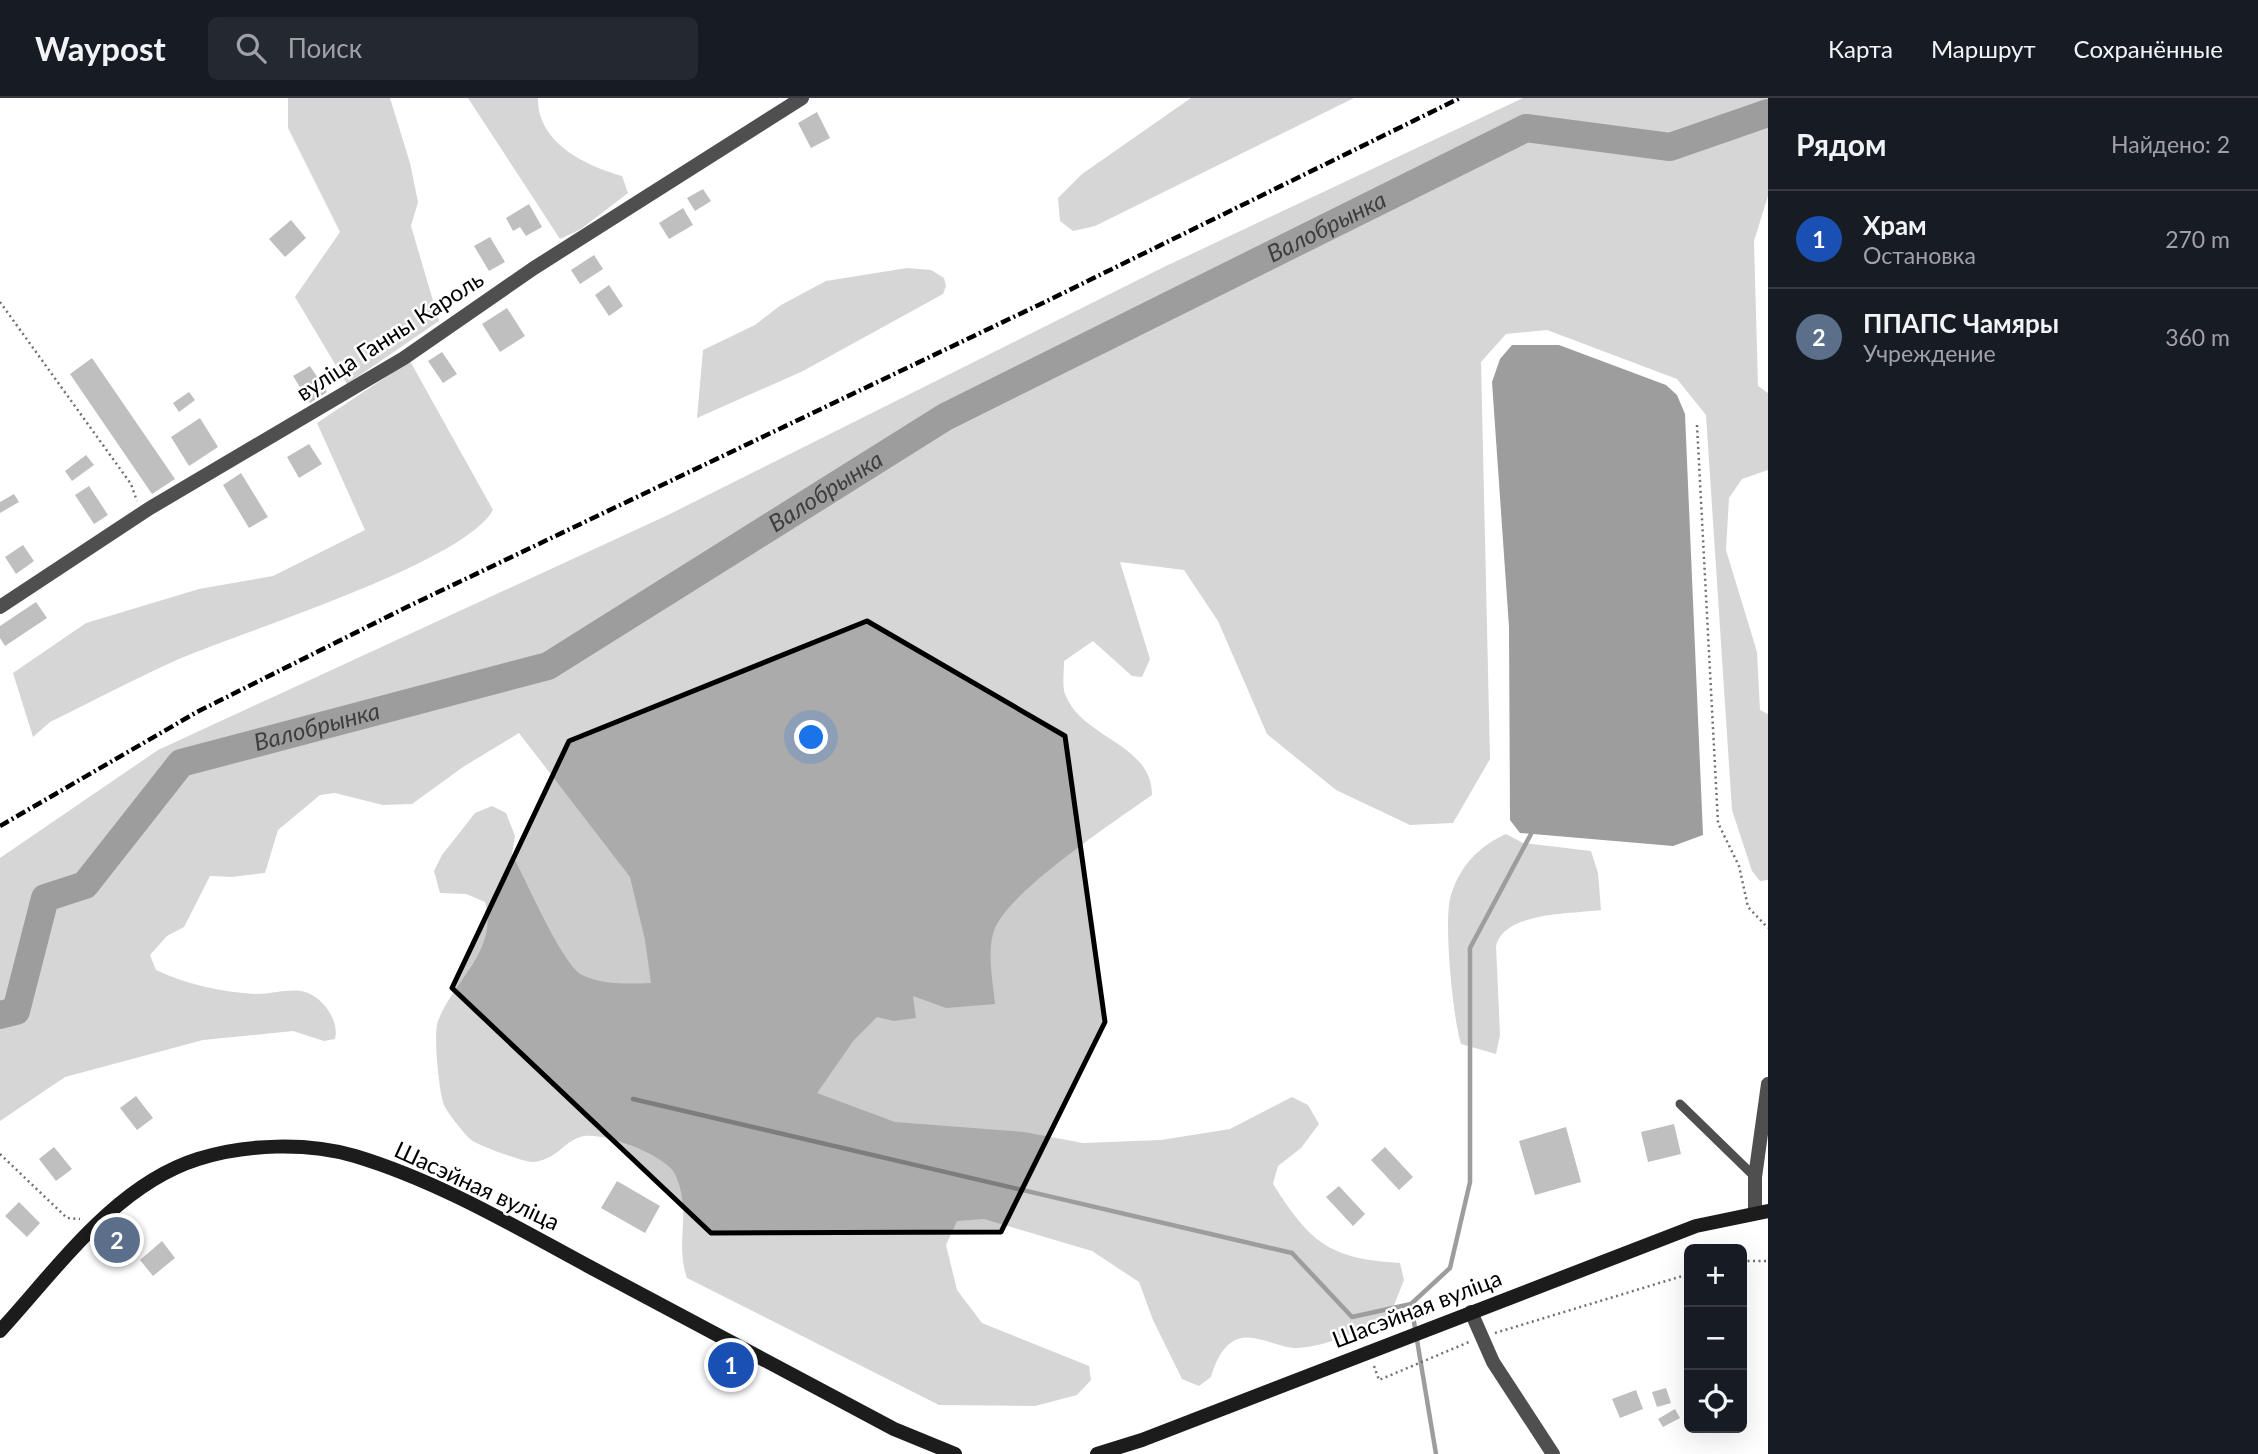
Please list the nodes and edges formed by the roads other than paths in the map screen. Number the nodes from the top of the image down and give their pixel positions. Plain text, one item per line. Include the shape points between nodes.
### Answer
1 (802, 98) edge
2 (0, 607) edge
3 (1768, 1084) edge
4 (1680, 1104) dead end
5 (1755, 1177) junction
6 (1762, 1212) edge
7 (1468, 1313) junction
8 (0, 1331) edge
9 (954, 1454) edge
10 (1097, 1454) edge
11 (1553, 1454) edge

1 - 2 street, вуліца Ганны Кароль via 534,268 404,358 142,513
3 - 5 street
4 - 5 lane
5 - 6 street
6 - 7 main road, Шасэйная вуліца via 1696,1226
7 - 10 main road, Шасэйная вуліца
7 - 11 street
8 - 9 main road, Шасэйная вуліца via 101,1221 163,1174 234,1150 312,1149 353,1156 479,1207 894,1429

